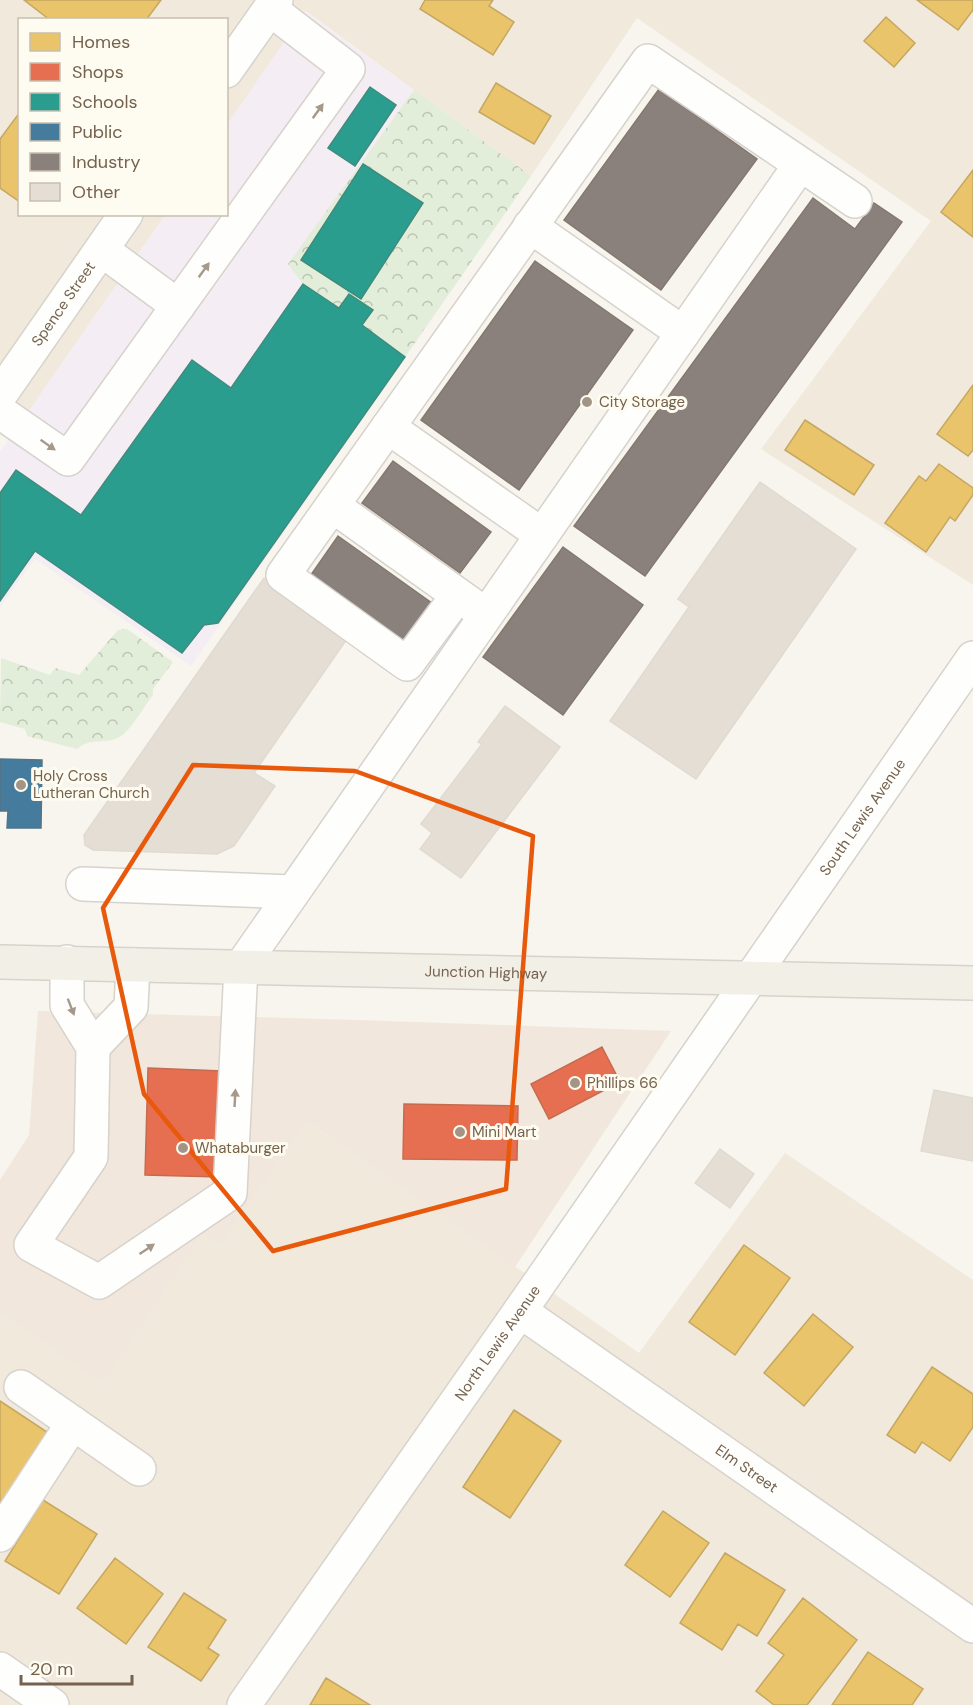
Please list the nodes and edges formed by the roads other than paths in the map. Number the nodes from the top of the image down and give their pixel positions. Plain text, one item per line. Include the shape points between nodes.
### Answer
1 (273, 4) edge
2 (228, 68) edge
3 (800, 165) junction
4 (855, 201) dead end
5 (125, 216) edge
6 (530, 226) junction
7 (102, 250) junction
8 (178, 306) junction
9 (683, 333) junction
10 (0, 394) edge
11 (0, 411) edge
12 (388, 427) junction
13 (333, 506) junction
14 (542, 535) junction
15 (458, 595) junction
16 (486, 615) junction
17 (973, 658) edge
18 (83, 884) dead end
19 (293, 892) junction
20 (0, 962) edge
21 (67, 963) junction
22 (133, 965) junction
23 (241, 967) junction
24 (750, 978) junction
25 (973, 983) edge
26 (93, 1047) junction
27 (520, 1311) junction
28 (21, 1387) dead end
29 (73, 1423) junction
30 (139, 1469) dead end
31 (0, 1535) edge
32 (973, 1626) edge
33 (0, 1669) edge
34 (52, 1705) edge
35 (244, 1705) edge

1 - 2 street
8 -> 1 street via 348,69
3 - 4 street
3 - 6 street via 648,62
3 - 9 street
5 - 7 street, Spence Street
6 - 9 street
6 - 12 street
7 - 8 street
7 - 10 street, Spence Street
11 -> 8 street via 68,459
9 - 14 street
12 - 13 street
12 - 14 street
13 - 15 street
13 - 15 street via 283,575 407,664
14 - 16 street
15 - 16 street
16 - 19 street
17 - 24 street, South Lewis Avenue
18 - 19 street
19 - 23 street
20 - 21 main road, Junction Highway
21 - 22 main road, Junction Highway
21 -> 26 street via 67,1005
22 - 23 main road, Junction Highway
22 - 26 street via 131,1007
23 - 24 main road, Junction Highway
26 -> 23 street via 91,1158 31,1245 99,1282 230,1193
24 - 25 main road, Junction Highway
24 - 27 street, North Lewis Avenue
27 - 32 street, Elm Street
27 - 35 street, North Lewis Avenue
28 - 29 street
29 - 30 street
29 - 31 street
33 - 34 street

